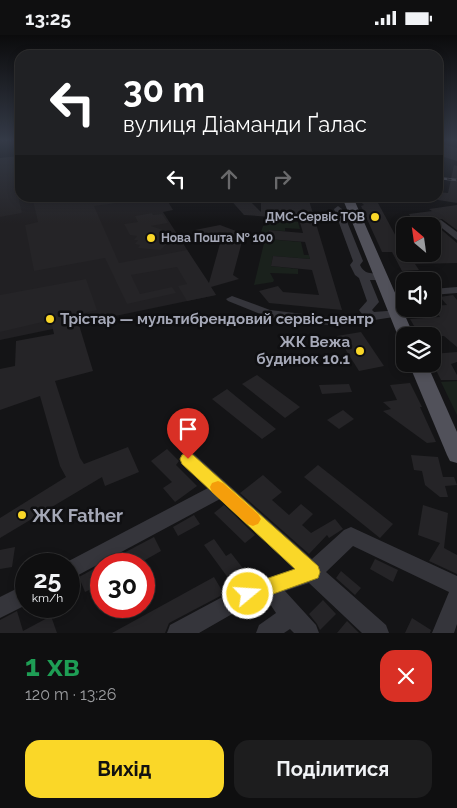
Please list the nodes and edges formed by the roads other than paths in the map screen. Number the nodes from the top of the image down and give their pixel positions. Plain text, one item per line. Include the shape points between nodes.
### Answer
1 (349, 202) edge
2 (338, 209) dead end
3 (442, 223) dead end
4 (457, 237) edge
5 (366, 276) junction
6 (380, 277) junction
7 (457, 290) edge
8 (441, 291) edge
9 (396, 295) edge
10 (389, 296) junction
11 (232, 299) dead end
12 (396, 313) joint
13 (371, 316) junction
14 (421, 372) edge
15 (457, 455) edge
16 (188, 459) dead end
17 (220, 490) junction
18 (80, 565) edge
19 (312, 572) junction
20 (271, 586) junction
21 (457, 586) edge
22 (457, 597) edge
23 (15, 600) edge
24 (0, 608) edge
25 (291, 615) junction
26 (178, 633) edge
27 (267, 633) edge
28 (308, 633) edge
29 (378, 633) edge
30 (443, 633) edge

1 - 6 main road
2 - 5 street via 358,261 355,265 358,273
3 - 4 street
5 - 6 street
5 - 13 street via 364,279 373,302 365,310
6 - 10 main road
7 - 8 street
9 - 10 street
10 - 12 main road
11 - 13 street via 268,313 336,322
12 - 13 street
14 - 15 main road
16 - 17 street
17 - 18 street
17 - 19 street
19 - 20 street
19 - 21 street via 351,535
19 - 29 street
20 - 25 street
20 - 26 street via 248,594
22 - 30 street
23 - 24 street
25 - 27 street
25 - 28 street

